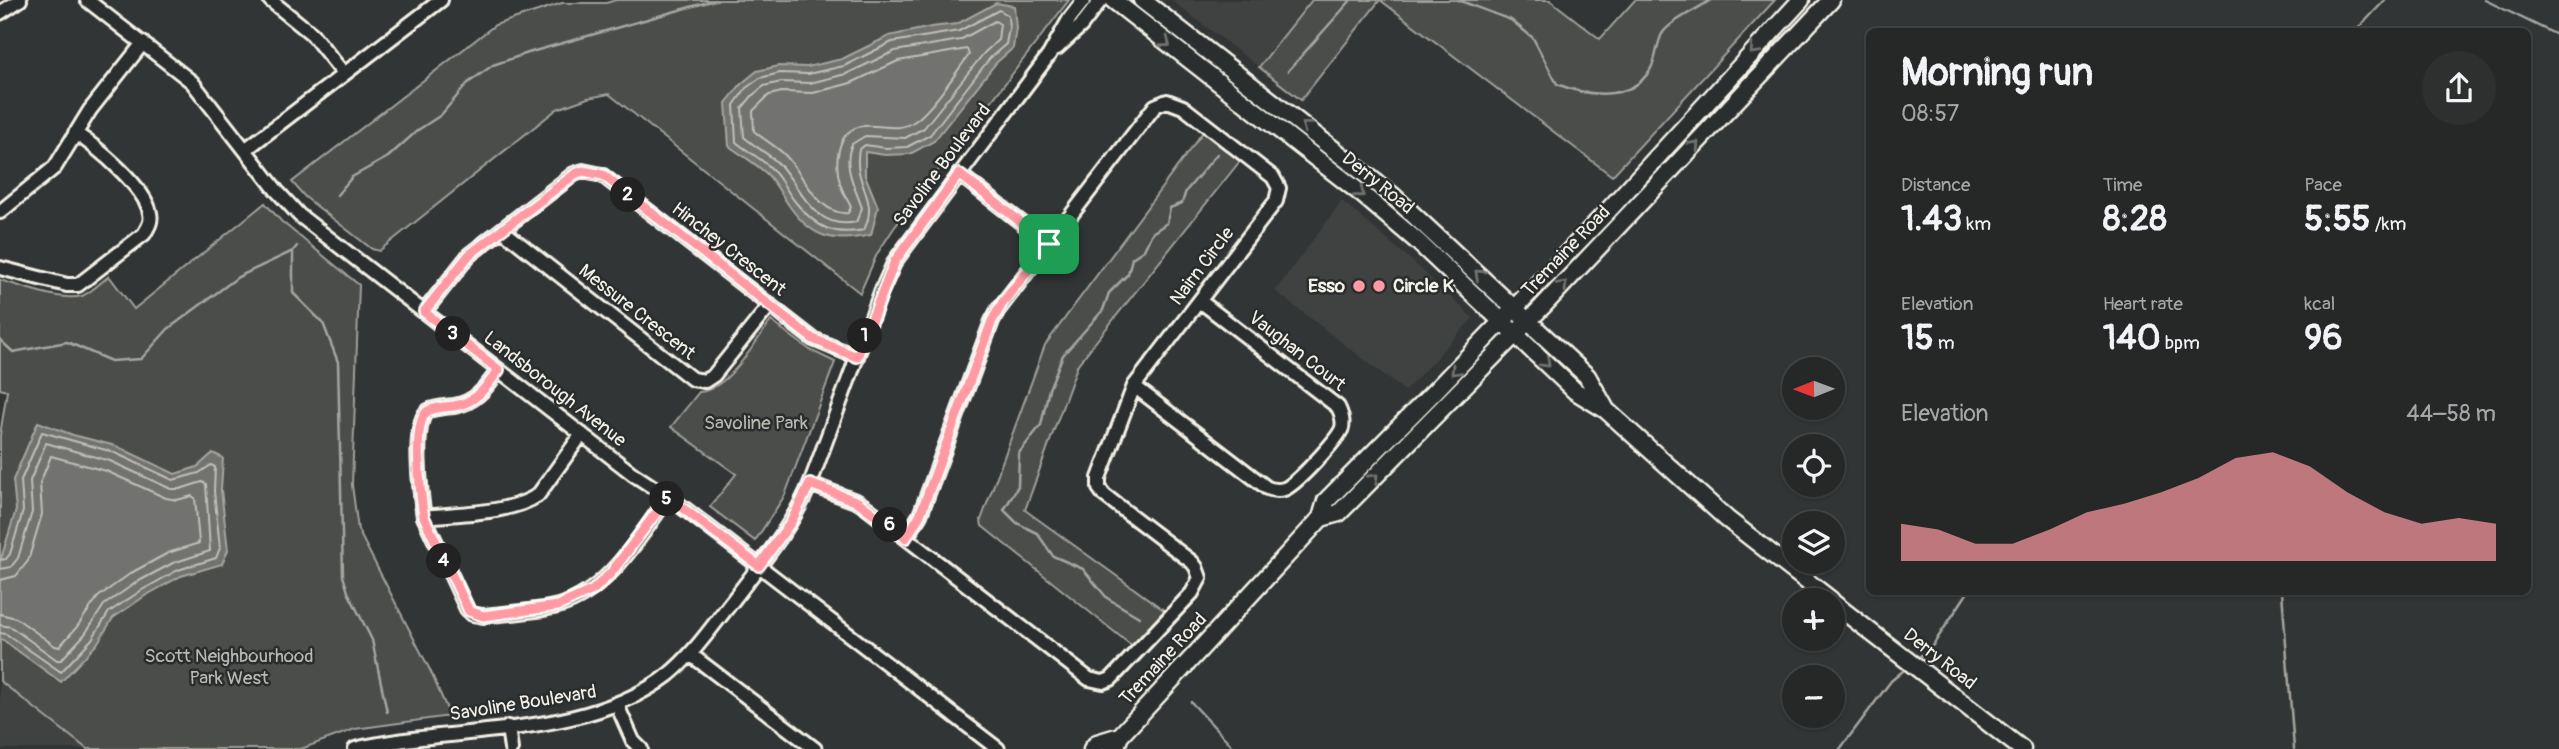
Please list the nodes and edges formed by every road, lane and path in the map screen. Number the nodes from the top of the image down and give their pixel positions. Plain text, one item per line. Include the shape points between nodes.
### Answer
1 (20, 0) edge
2 (87, 0) edge
3 (270, 0) edge
4 (1084, 0) edge
5 (1101, 0) edge
6 (1113, 0) edge
7 (1142, 0) edge
8 (1801, 0) edge
9 (1831, 0) edge
10 (432, 3) edge
11 (0, 13) edge
12 (143, 43) junction
13 (1049, 55) junction
14 (344, 74) junction
15 (75, 133) junction
16 (245, 150) junction
17 (959, 174) junction
18 (0, 212) edge
19 (502, 230) junction
20 (1049, 244) junction
21 (0, 268) edge
22 (1200, 301) junction
23 (770, 305) junction
24 (1515, 307) junction
25 (424, 312) junction
26 (1529, 320) junction
27 (1502, 321) junction
28 (1516, 334) junction
29 (857, 357) junction
30 (499, 370) junction
31 (1134, 386) junction
32 (1606, 410) junction
33 (582, 434) junction
34 (810, 484) junction
35 (668, 497) junction
36 (424, 517) junction
37 (1321, 518) junction
38 (906, 538) junction
39 (759, 566) junction
40 (1815, 588) edge
41 (1845, 612) edge
42 (690, 654) junction
43 (617, 705) junction
44 (508, 727) junction
45 (1117, 742) edge
46 (355, 749) edge
47 (510, 749) edge
48 (641, 749) edge
49 (815, 749) edge
50 (998, 749) edge
51 (1092, 749) edge
52 (2022, 749) edge

1 - 11 street
2 - 12 street, Landsborough Avenue
3 - 14 street via 312,34
4 - 13 street, Savoline Boulevard
5 - 13 street, Savoline Boulevard
6 -> 27 main road, Derry Road via 1363,195
24 -> 7 main road, Derry Road via 1392,195
8 -> 24 main road, Tremaine Road
26 -> 9 main road, Tremaine Road
10 - 14 street
12 - 15 street
12 - 16 street, Landsborough Avenue via 192,82
13 - 17 street, Savoline Boulevard
14 - 16 street
15 - 18 street via 47,175
15 - 21 street via 114,162 142,198 150,211 148,228 78,285
16 - 25 street, Landsborough Avenue via 299,215
17 - 20 street
17 - 29 street, Savoline Boulevard via 895,261
19 - 23 street, Hinchey Crescent via 575,174 596,173
19 - 23 street, Messure Crescent via 692,379 710,379
19 - 25 street, Hinchey Crescent via 469,255
20 - 22 street, Nairn Circle via 1155,106 1174,102 1273,177 1279,188 1276,201
20 - 38 street, Nairn Circle via 992,321 920,515
22 - 31 street, Nairn Circle
22 - 31 street, Vaughan Court via 1338,407 1343,421 1338,435 1291,486 1274,490
23 - 29 street, Hinchey Crescent via 813,339
24 - 26 main road, Derry Road
24 - 27 main road, Tremaine Road
25 - 30 street, Landsborough Avenue
26 - 28 main road, Tremaine Road
26 - 32 main road, Derry Road via 1587,376
27 - 28 main road, Derry Road
27 -> 37 main road, Tremaine Road via 1326,500
28 -> 32 main road, Derry Road via 1575,391
37 -> 28 main road, Tremaine Road via 1339,513
29 - 34 street, Savoline Boulevard
30 - 33 street, Landsborough Avenue
30 - 36 street via 473,399 428,411 419,421
31 - 38 street, Nairn Circle via 1099,488 1192,562 1199,578 1192,593 1111,679 1089,679
32 - 40 main road, Derry Road via 1727,519
33 - 35 street, Landsborough Avenue
33 - 36 street via 530,500
34 - 38 street, Nairn Circle via 858,502
34 - 39 street, Savoline Boulevard via 791,522
35 - 36 street via 593,590 558,606 483,616 467,608
35 - 39 street, Landsborough Avenue
37 - 45 main road, Tremaine Road
39 - 42 street, Savoline Boulevard
39 - 50 street, Landsborough Avenue
41 - 52 main road, Derry Road
42 - 43 street, Savoline Boulevard via 652,685
42 - 49 street
43 - 44 street, Savoline Boulevard via 573,718
43 - 48 street
44 - 46 street, Savoline Boulevard
44 - 47 street
45 - 51 main road, Tremaine Road via 1097,743

